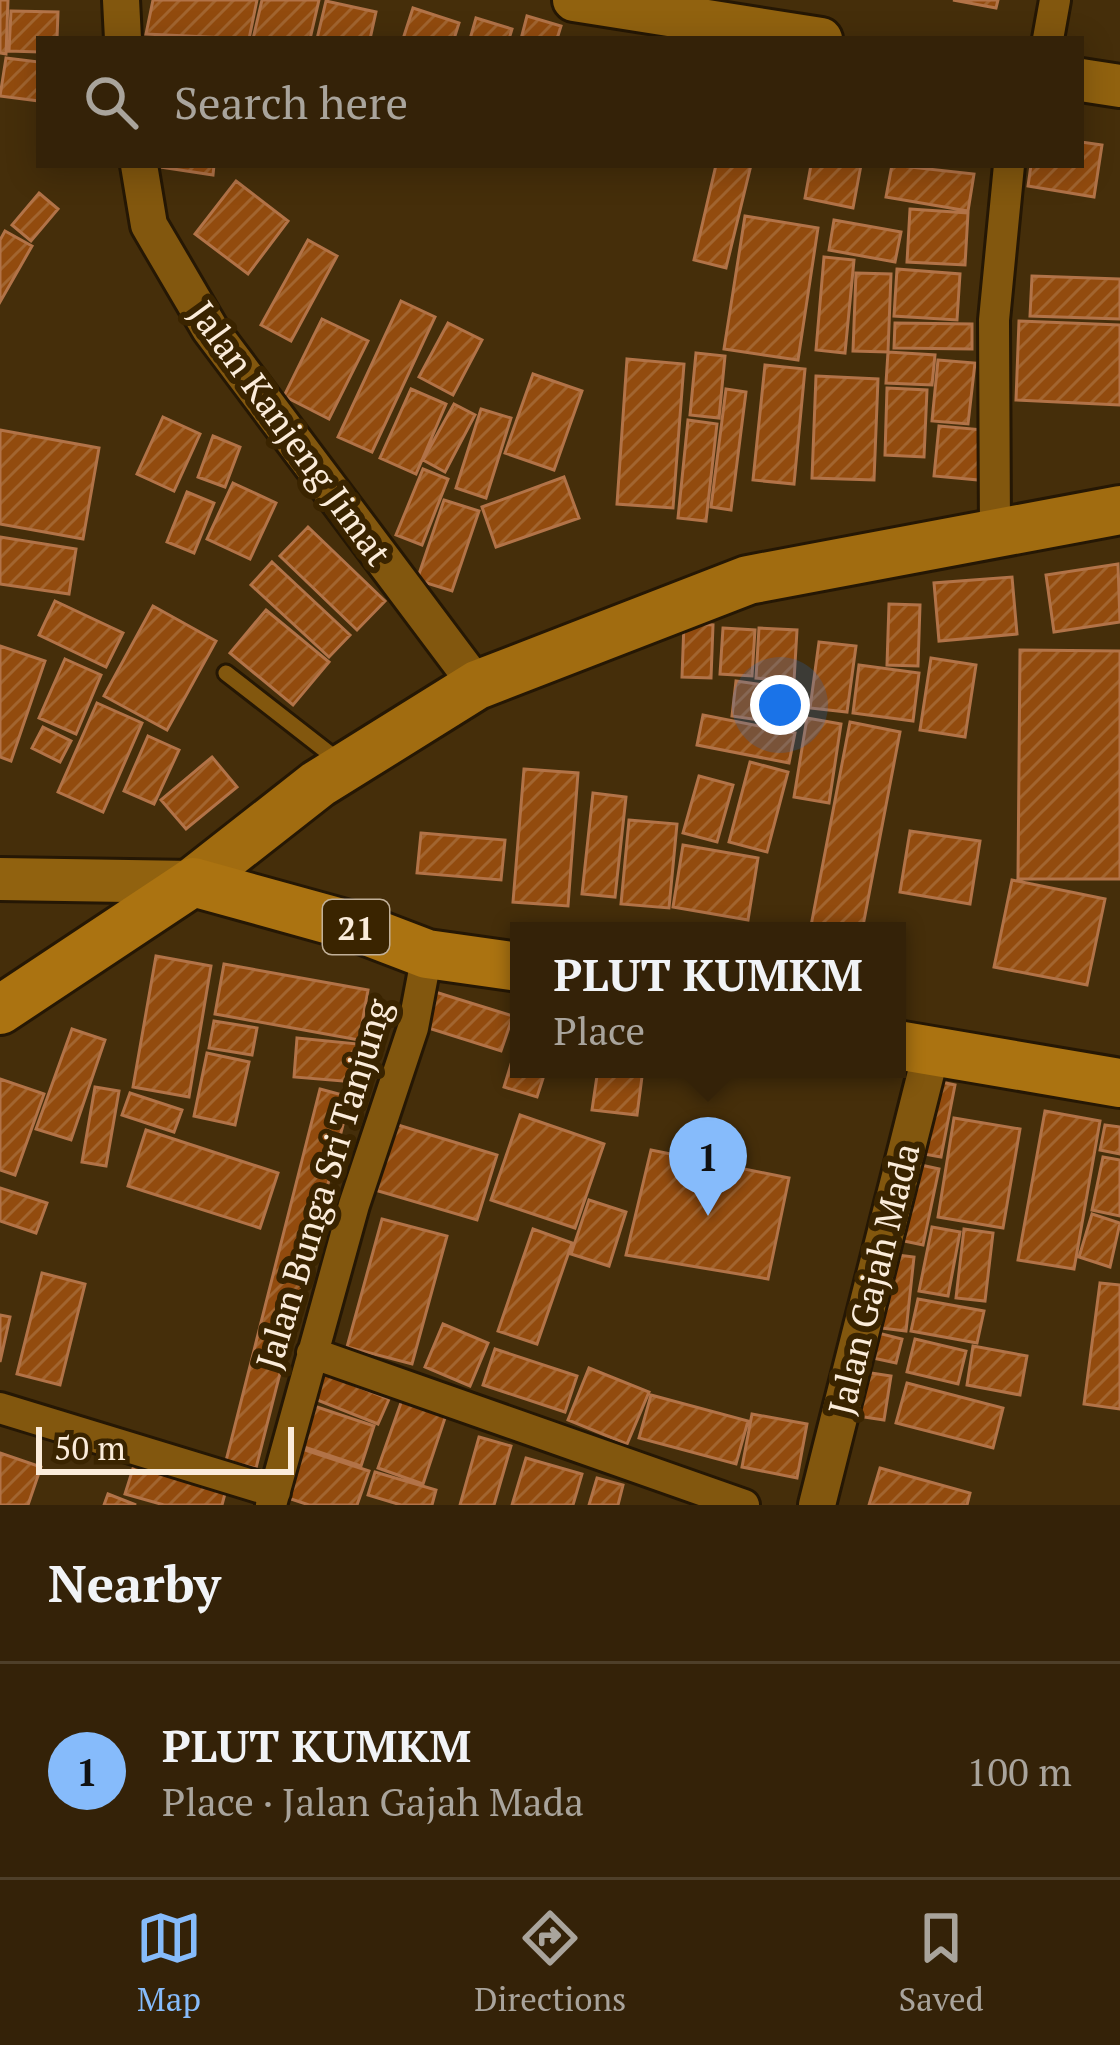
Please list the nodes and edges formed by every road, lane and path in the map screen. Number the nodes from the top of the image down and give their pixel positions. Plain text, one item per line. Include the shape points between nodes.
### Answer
1 (121, 0) edge
2 (1055, 0) edge
3 (593, 2) edge
4 (123, 36) edge
5 (802, 36) edge
6 (1049, 36) edge
7 (1084, 80) edge
8 (1120, 86) edge
9 (140, 168) edge
10 (1009, 168) edge
11 (1120, 510) edge
12 (994, 534) junction
13 (226, 673) dead end
14 (477, 685) junction
15 (346, 766) junction
16 (0, 879) edge
17 (193, 882) junction
18 (428, 954) junction
19 (510, 967) edge
20 (0, 1010) edge
21 (914, 1049) edge
22 (1120, 1083) edge
23 (312, 1354) junction
24 (0, 1408) edge
25 (273, 1498) edge
26 (744, 1505) edge
27 (817, 1505) edge

1 - 4 street
2 - 6 street
3 - 5 main road
7 - 8 main road
9 - 14 street, Jalan Kanjeng Jimat via 149,225 210,329
10 - 12 street via 994,320
11 - 12 main road
12 - 14 main road via 748,580
13 - 15 lane
14 - 15 main road
15 - 17 main road
16 - 17 main road
17 - 18 highway, 21
17 - 20 highway
18 - 19 highway, 21
18 - 23 street, Jalan Bunga Sri Tanjung via 413,1028
21 - 22 highway
21 - 27 street, Jalan Gajah Mada
23 - 25 street, Jalan Bunga Sri Tanjung
23 - 26 street
24 - 25 street

